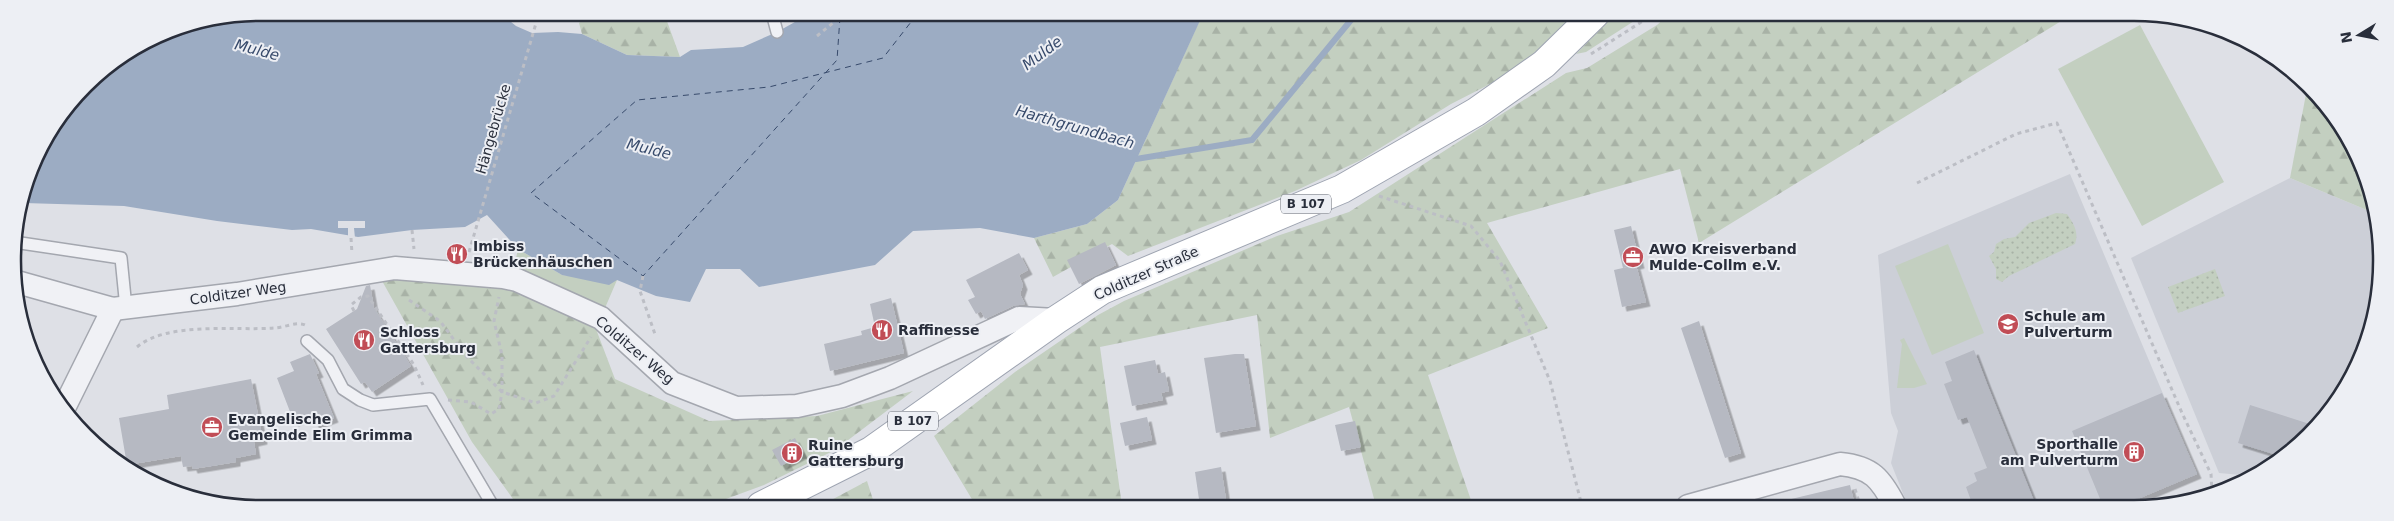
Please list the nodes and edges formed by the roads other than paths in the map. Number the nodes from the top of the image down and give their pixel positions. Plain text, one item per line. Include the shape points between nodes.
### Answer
1 (775, 21) edge
2 (1588, 21) edge
3 (778, 32) dead end
4 (22, 243) edge
5 (22, 283) edge
6 (120, 309) junction
7 (1056, 320) junction
8 (307, 341) road end
9 (68, 401) edge
10 (489, 500) edge
11 (773, 500) edge
12 (1710, 500) edge
13 (1892, 500) edge

1 - 3 lane
2 - 7 main road, Colditzer Straße / B 107 via 1544,64 1476,112 1342,189 1102,290
4 - 6 lane via 122,258
5 - 6 street
6 - 7 street, Colditzer Weg via 402,268 517,280 601,318 672,383 736,408 798,406 842,396 890,378 1019,318
6 - 9 street
7 - 11 main road, Colditzer Straße / B 107 via 871,451
8 - 10 lane via 328,360 343,389 360,400 373,405 430,399
12 - 13 street via 1840,464 1857,465 1873,474

